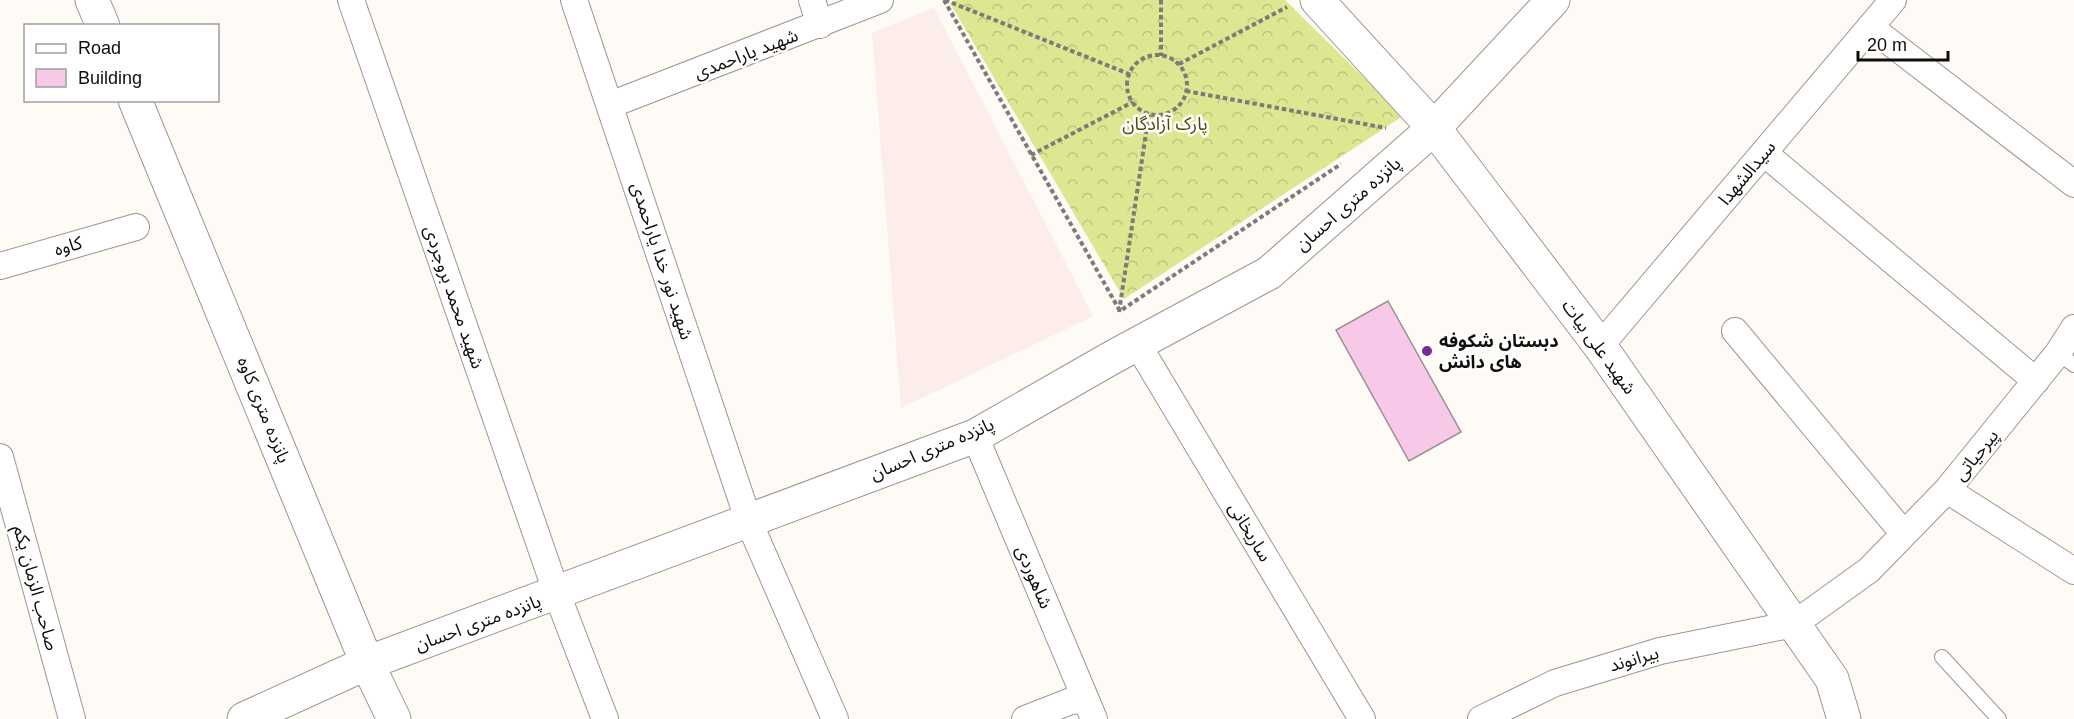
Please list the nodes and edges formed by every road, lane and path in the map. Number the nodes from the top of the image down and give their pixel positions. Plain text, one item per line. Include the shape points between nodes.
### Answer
1 (92, 0) edge
2 (351, 0) edge
3 (574, 0) edge
4 (812, 0) edge
5 (880, 0) edge
6 (944, 0) edge
7 (1161, 0) edge
8 (1553, 0) edge
9 (1893, 0) edge
10 (1304, 3) edge
11 (102, 24) edge
12 (820, 26) junction
13 (1870, 27) junction
14 (1161, 56) junction
15 (1179, 64) junction
16 (1129, 74) junction
17 (1186, 91) junction
18 (136, 102) edge
19 (1132, 102) junction
20 (610, 105) junction
21 (1149, 113) junction
22 (1434, 128) junction
23 (1384, 136) dead end
24 (1764, 153) junction
25 (1031, 155) junction
26 (1345, 162) dead end
27 (2074, 183) edge
28 (136, 227) dead end
29 (0, 266) edge
30 (1120, 311) junction
31 (2074, 328) edge
32 (1735, 332) dead end
33 (1600, 346) junction
34 (1125, 351) junction
35 (2066, 359) edge
36 (2036, 381) junction
37 (975, 435) junction
38 (0, 457) edge
39 (1947, 490) junction
40 (749, 522) junction
41 (1904, 534) junction
42 (2074, 571) edge
43 (557, 594) junction
44 (1794, 624) junction
45 (1942, 657) dead end
46 (367, 663) junction
47 (1089, 709) edge
48 (1485, 718) edge
49 (72, 719) edge
50 (244, 719) edge
51 (394, 719) edge
52 (605, 719) edge
53 (835, 719) edge
54 (1025, 719) edge
55 (1362, 719) edge
56 (1844, 719) edge
57 (1999, 719) edge

1 - 11 street
2 - 43 street, شهید محمد بروجردی
3 - 20 street, شهید نور خدا یاراحمدی
4 - 12 street
5 - 12 street, شهید یاراحمدی
6 - 16 path
6 - 25 path
7 - 14 path
8 - 22 street, پانزده متری احسان
9 - 13 street, سیدالشهدا
10 - 15 path
10 - 22 street, شهید علی بیات
12 - 20 street, شهید یاراحمدی
13 - 24 street, سیدالشهدا
13 - 27 street
14 - 15 path
14 - 16 path via 1143,59
15 - 17 path via 1187,81
16 - 19 path
17 - 21 path via 1183,100 1168,113
17 - 23 path via 1394,129
18 - 46 street, پانزده متری کاوه
19 - 21 path
19 - 25 path
20 - 40 street, شهید نور خدا یاراحمدی
21 - 30 path
22 - 33 street, شهید علی بیات
22 - 34 street, پانزده متری احسان via 1269,273
24 - 33 street, سیدالشهدا
24 - 36 street
25 - 30 path
26 - 30 path
28 - 29 street, کاوه
30 - 34 path
31 - 35 street, پیرحیاتی
32 - 41 street
33 - 44 street, شهید علی بیات
34 - 37 street, پانزده متری احسان
34 - 55 street, ساریخانی
35 - 36 street, پیرحیاتی
36 - 39 street, پیرحیاتی
37 - 40 street, پانزده متری احسان
37 - 47 street, شاهوردی
38 - 49 street, صاحب الزمان یکم
39 - 41 street
39 - 42 street, پیرحیاتی
40 - 43 street, پانزده متری احسان
40 - 53 street, شهید نور خدا یاراحمدی
41 - 44 street via 1869,570
43 - 46 street, پانزده متری احسان
43 - 52 street, شهید محمد بروجردی
44 - 48 street, بیرانوند via 1660,651 1555,682
44 - 56 street, شهید علی بیات via 1832,679
45 - 57 lane
46 - 50 street, پانزده متری احسان
46 - 51 street, پانزده متری کاوه
47 - 54 street via 1071,701

